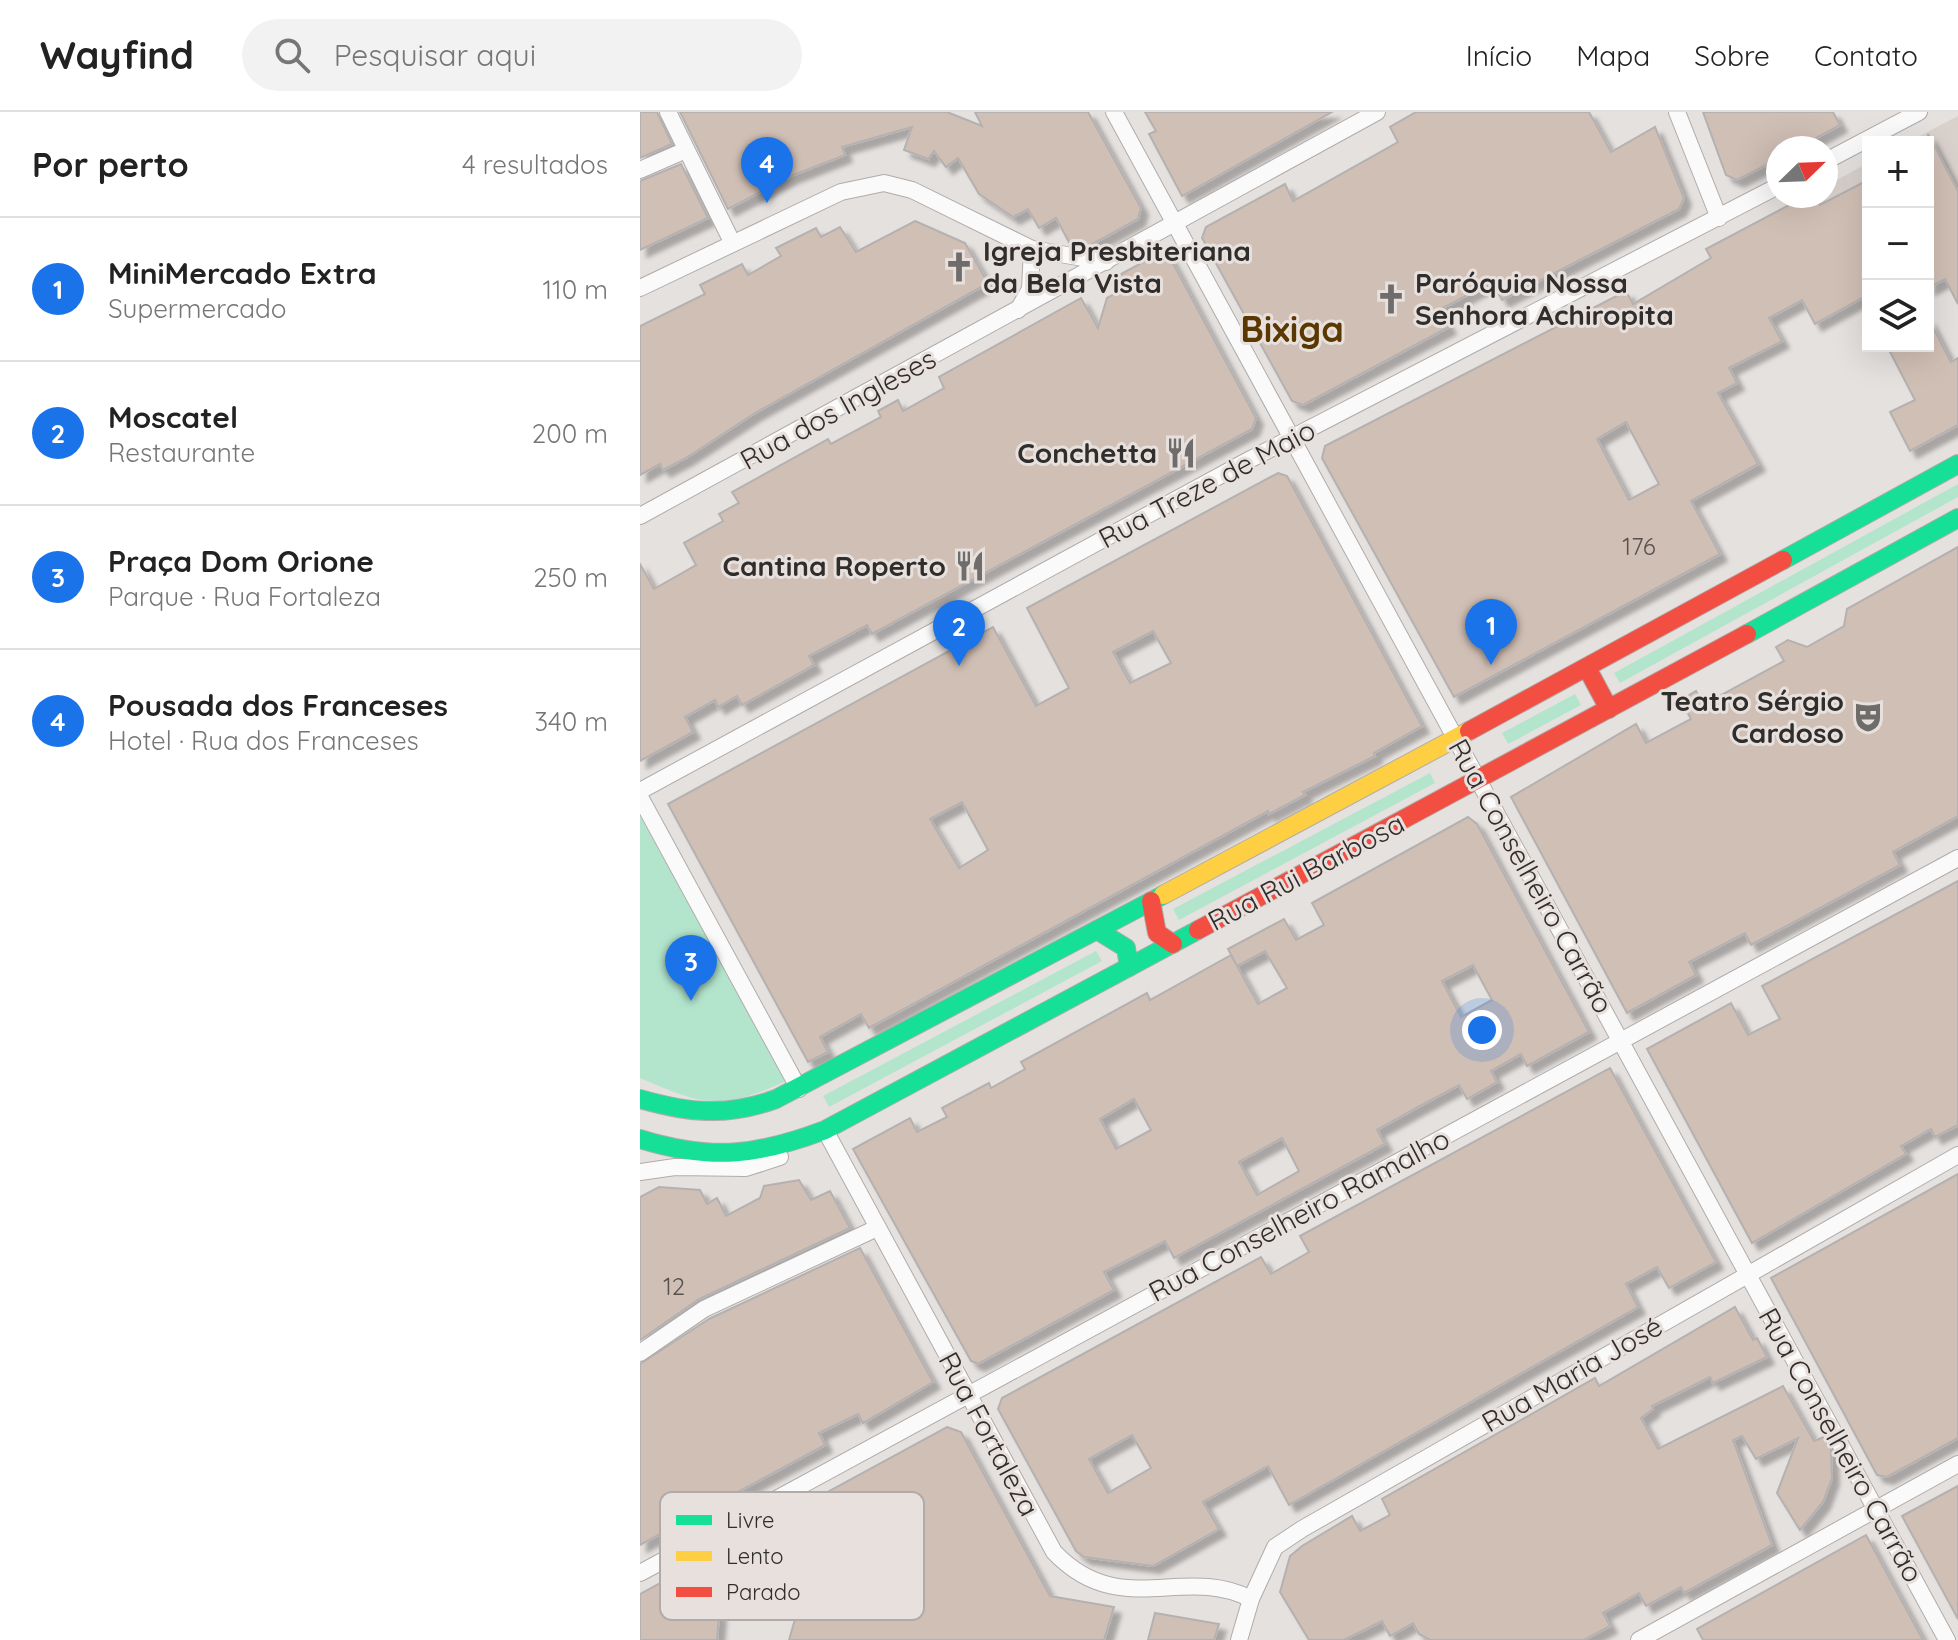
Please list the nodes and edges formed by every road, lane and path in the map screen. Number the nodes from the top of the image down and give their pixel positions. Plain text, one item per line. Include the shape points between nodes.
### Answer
1 (668, 112) edge
2 (1114, 112) edge
3 (1377, 112) edge
4 (1677, 112) edge
5 (1919, 112) edge
6 (686, 150) junction
7 (1838, 155) edge
8 (640, 170) edge
9 (1766, 193) edge
10 (1719, 218) junction
11 (1176, 225) junction
12 (732, 242) junction
13 (1032, 249) junction
14 (1106, 262) junction
15 (640, 288) edge
16 (1018, 311) junction
17 (1292, 438) junction
18 (1958, 464) edge
19 (659, 506) junction
20 (640, 516) edge
21 (1958, 518) edge
22 (640, 530) edge
23 (1587, 668) junction
24 (1609, 709) junction
25 (1456, 738) junction
26 (1479, 780) junction
27 (640, 794) edge
28 (1958, 858) edge
29 (1151, 901) junction
30 (1097, 930) junction
31 (1173, 944) junction
32 (1129, 967) junction
33 (1621, 1041) junction
34 (799, 1089) junction
35 (640, 1099) edge
36 (825, 1130) junction
37 (640, 1139) edge
38 (799, 1140) junction
39 (1958, 1155) edge
40 (640, 1172) edge
41 (877, 1228) junction
42 (1748, 1274) junction
43 (640, 1353) edge
44 (968, 1395) junction
45 (1958, 1464) edge
46 (789, 1492) edge
47 (1876, 1509) junction
48 (660, 1562) edge
49 (640, 1573) edge
50 (1251, 1599) junction
51 (1239, 1640) edge
52 (1639, 1640) edge
53 (1947, 1640) edge

1 - 6 street
2 - 11 street, Rua Conselheiro Carrão
3 - 11 street, Rua dos Ingleses
4 - 10 street
5 - 7 street
6 - 8 street
6 - 12 street
9 - 10 street, Rua Treze de Maio
10 - 17 street, Rua Treze de Maio
11 - 14 street, Rua dos Ingleses
11 - 17 street, Rua Conselheiro Carrão
12 - 13 street via 841,192 884,183 912,190
12 - 15 street
13 - 14 street
13 - 16 street via 1030,289
14 - 16 street, Rua dos Ingleses
16 - 19 street, Rua dos Ingleses
17 - 25 street, Rua Conselheiro Carrão
17 - 27 street, Rua Treze de Maio
18 - 23 main road, Rua Rui Barbosa
19 - 20 street, Rua dos Ingleses
19 - 22 street, Rua dos Ingleses
21 - 24 main road, Rua Rui Barbosa
23 - 24 main road
23 - 25 main road, Rua Rui Barbosa
24 - 26 main road, Rua Rui Barbosa
25 - 26 street, Rua Conselheiro Carrão
25 - 29 main road, Rua Rui Barbosa
26 - 31 main road, Rua Rui Barbosa
26 - 33 street, Rua Conselheiro Carrão
27 - 34 street
28 - 33 street, Rua Conselheiro Ramalho
29 - 30 main road, Rua Rui Barbosa
29 - 31 main road via 1154,929
30 - 32 main road via 1124,945 1130,952
30 - 34 main road, Rua Rui Barbosa
31 - 32 main road, Rua Rui Barbosa
32 - 36 main road, Rua Rui Barbosa
33 - 42 street, Rua Conselheiro Carrão
33 - 44 street, Rua Conselheiro Ramalho
34 - 35 main road, Rua Rui Barbosa via 732,1114 696,1115
36 - 38 main road, Rua Rui Barbosa
36 - 41 street, Rua Fortaleza
37 - 38 main road via 687,1155 731,1157
38 - 40 street, Rua Rui Barbosa via 786,1155 746,1168
39 - 42 street, Rua Maria José
41 - 43 street via 704,1309
41 - 44 street, Rua Fortaleza
42 - 47 street, Rua Conselheiro Carrão
42 - 50 street, Rua Maria José via 1302,1529 1275,1547
44 - 46 street, Rua Conselheiro Ramalho
44 - 50 street, Rua Fortaleza via 1037,1523 1070,1569 1117,1587 1150,1591 1215,1586
45 - 47 street
47 - 52 street
47 - 53 street, Rua Conselheiro Carrão
48 - 49 street, Rua Conselheiro Ramalho
50 - 51 street, Rua Maria José

